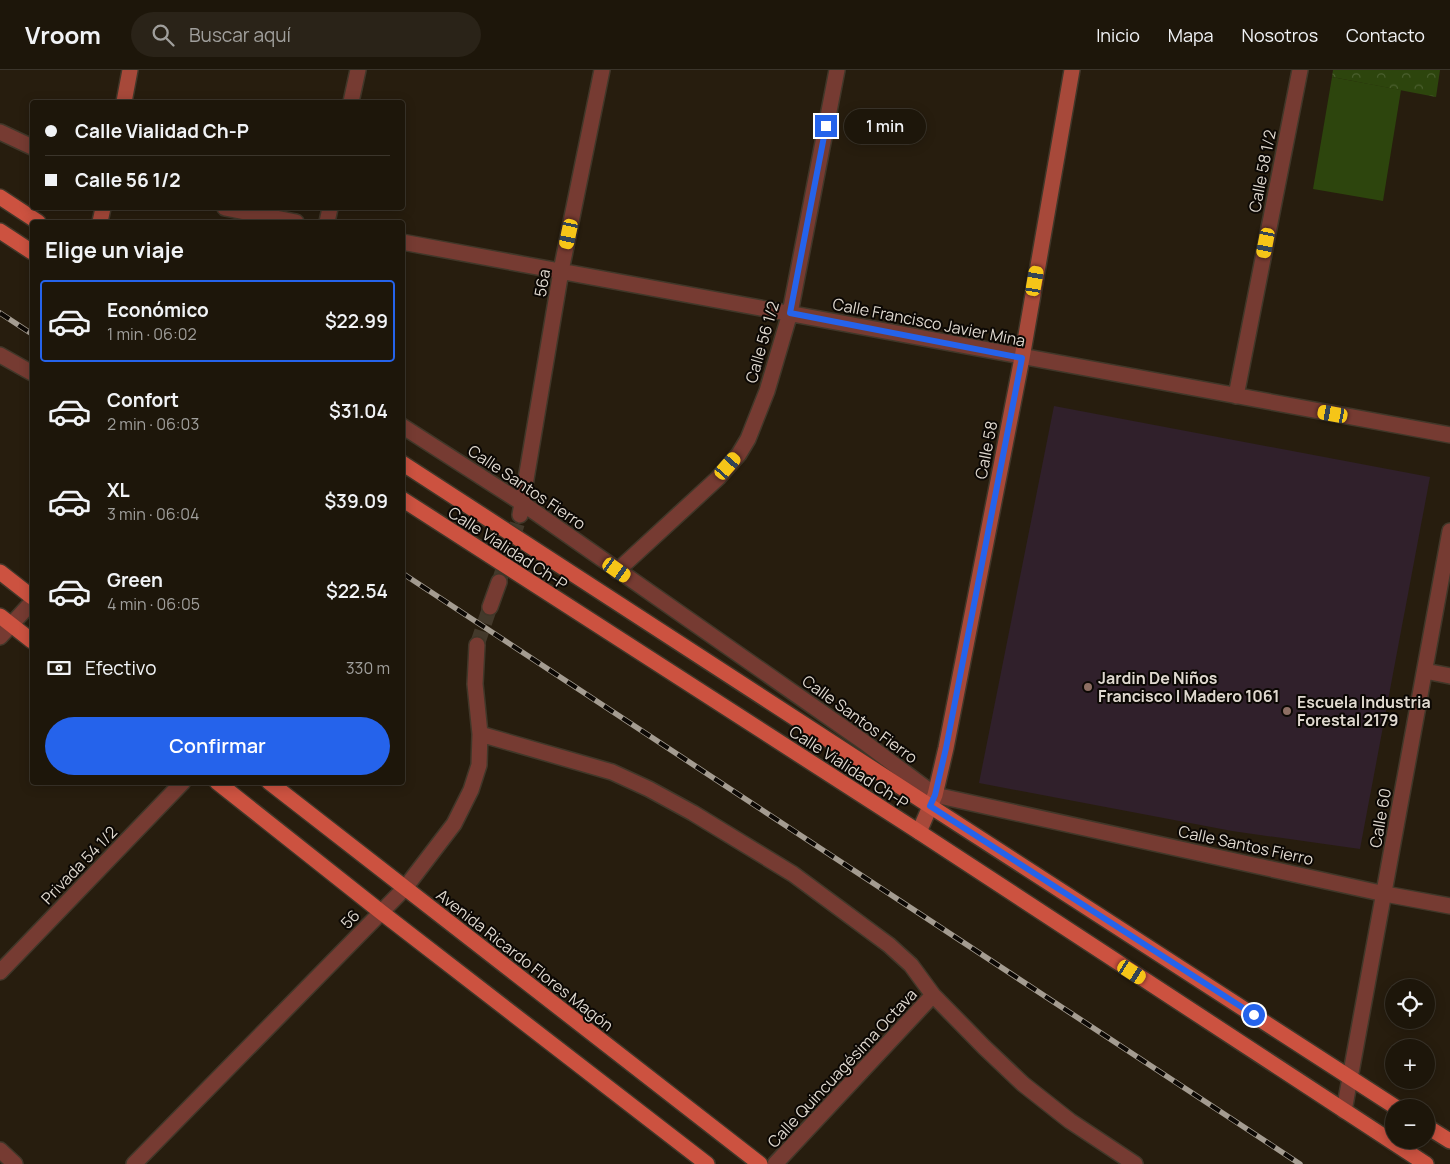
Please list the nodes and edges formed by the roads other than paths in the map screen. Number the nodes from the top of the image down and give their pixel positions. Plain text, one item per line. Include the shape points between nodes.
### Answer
1 (130, 70) edge
2 (358, 70) edge
3 (602, 70) edge
4 (837, 70) edge
5 (1072, 70) edge
6 (1300, 70) edge
7 (124, 100) edge
8 (352, 100) edge
9 (0, 132) edge
10 (30, 146) edge
11 (0, 197) edge
12 (235, 210) edge
13 (35, 220) edge
14 (286, 220) edge
15 (0, 230) edge
16 (405, 243) edge
17 (30, 251) edge
18 (562, 271) junction
19 (790, 313) junction
20 (0, 355) edge
21 (1022, 358) junction
22 (30, 372) edge
23 (1236, 396) junction
24 (405, 428) edge
25 (1450, 434) edge
26 (405, 464) edge
27 (405, 501) edge
28 (521, 509) junction
29 (1450, 531) edge
30 (617, 570) junction
31 (0, 572) edge
32 (499, 582) tunnel mouth
33 (30, 595) edge
34 (30, 603) edge
35 (490, 607) tunnel mouth
36 (6, 621) edge
37 (0, 637) edge
38 (30, 639) edge
39 (477, 645) tunnel mouth
40 (1425, 671) junction
41 (1450, 676) edge
42 (480, 734) junction
43 (181, 785) edge
44 (221, 785) edge
45 (273, 785) edge
46 (932, 801) junction
47 (919, 832) junction
48 (405, 888) junction
49 (1385, 894) junction
50 (1450, 906) edge
51 (381, 912) junction
52 (0, 972) edge
53 (933, 995) junction
54 (1351, 1078) junction
55 (1385, 1100) edge
56 (1344, 1111) junction
57 (1435, 1132) edge
58 (1450, 1141) edge
59 (0, 1150) edge
60 (15, 1164) edge
61 (134, 1164) edge
62 (707, 1164) edge
63 (760, 1164) edge
64 (776, 1164) edge
65 (1135, 1164) edge
66 (1426, 1164) edge

1 - 7 street
2 - 8 street
3 - 18 street, 56a
4 - 19 street, Calle 56 1/2
5 - 21 street, Calle 58
6 - 23 street, Calle 58 1/2
9 - 10 street
11 - 13 main road
12 - 14 street
15 - 17 main road
16 - 18 street, Calle Francisco Javier Mina
18 - 19 street, Calle Francisco Javier Mina
18 - 28 street, 56a
19 - 21 street, Calle Francisco Javier Mina
19 - 30 street, Calle 56 1/2 via 767,391 739,454 718,478
20 - 22 street
21 - 23 street, Calle Francisco Javier Mina
21 - 46 street, Calle 58 via 948,738
23 - 25 street, Calle Francisco Javier Mina
24 - 28 street, Calle Santos Fierro
26 - 46 main road, Calle Vialidad Ch-P
27 - 47 main road, Calle Vialidad Ch-P
28 - 30 street, Calle Santos Fierro
29 - 40 street, Calle 60
30 - 46 street, Calle Santos Fierro via 864,742
31 - 33 main road
32 - 35 street
34 - 36 street
36 - 37 street
36 - 38 main road
39 - 42 street, 56 via 474,684
40 - 41 street
40 - 49 street, Calle 60
42 - 48 street, 56 via 479,764 472,790 454,824
42 - 53 street via 612,772 693,813 793,874 889,945 911,965
43 - 52 street, Privada 54 1/2
44 - 51 main road
45 - 48 main road, Avenida Ricardo Flores Magón
46 - 47 street, Calle 58
46 - 49 street, Calle Santos Fierro
46 - 54 main road, Calle Vialidad Ch-P
47 - 56 main road, Calle Vialidad Ch-P
48 - 51 street, 56
48 - 63 main road, Avenida Ricardo Flores Magón
49 - 50 street, Calle Santos Fierro
49 - 54 street, Calle 60
51 - 61 street, 56
51 - 62 main road
53 - 64 street, Calle Quincuagésima Octava
53 - 65 street via 1023,1084 1070,1121
54 - 55 main road, Calle Vialidad Ch-P
54 - 56 street, Calle 60
56 - 66 main road, Calle Vialidad Ch-P
57 - 58 main road
59 - 60 street

